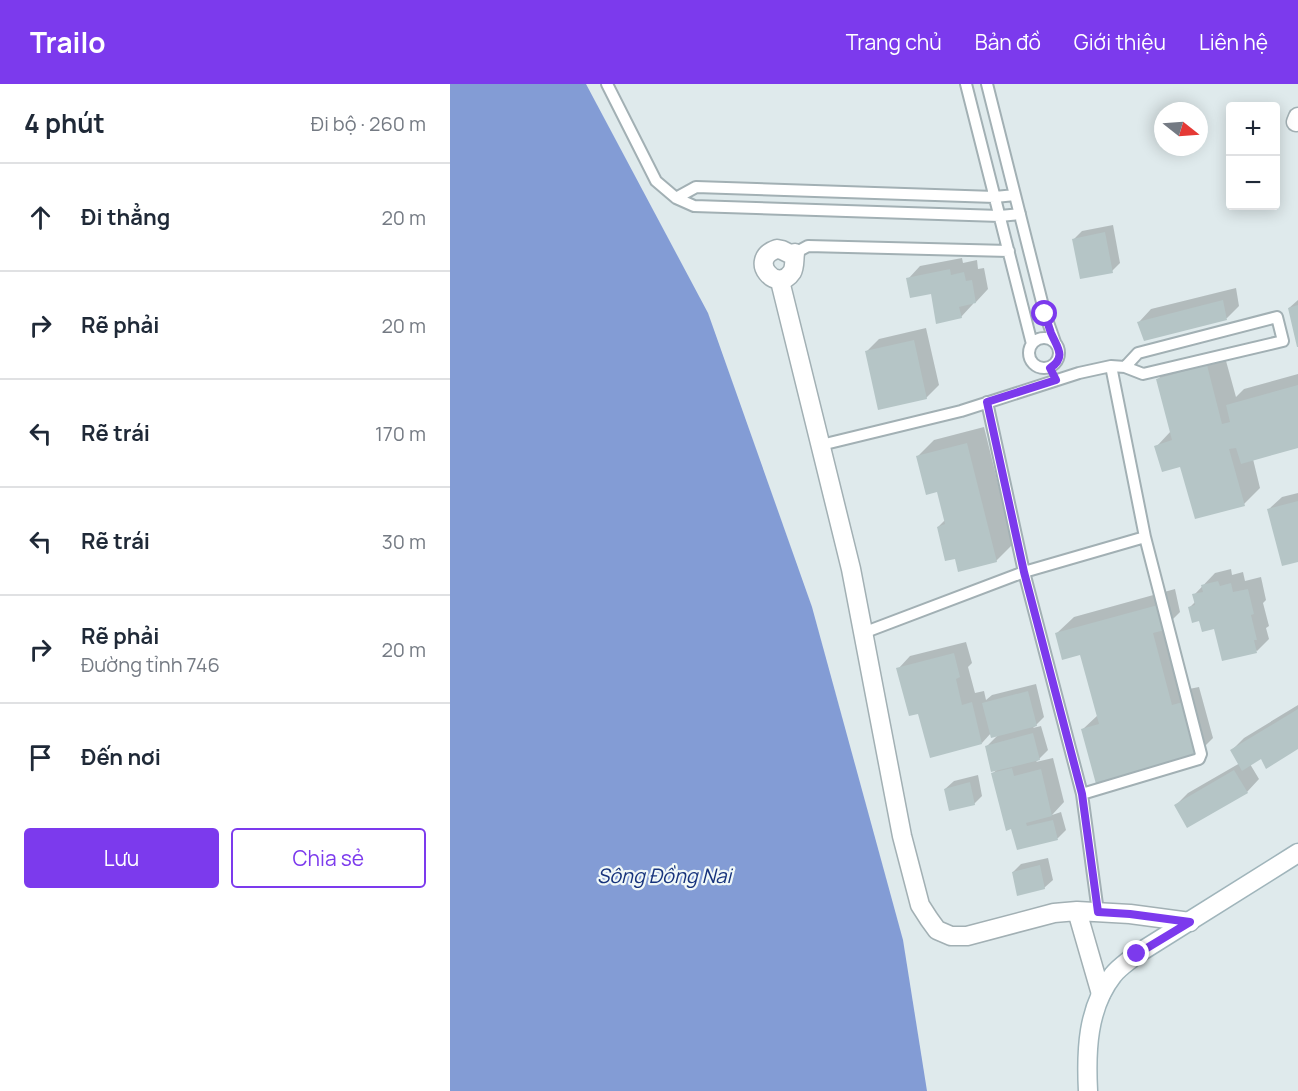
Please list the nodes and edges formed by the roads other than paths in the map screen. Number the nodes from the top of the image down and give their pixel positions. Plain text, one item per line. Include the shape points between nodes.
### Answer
1 (608, 84) edge
2 (966, 84) edge
3 (987, 84) edge
4 (1015, 195) junction
5 (995, 197) junction
6 (676, 198) junction
7 (1020, 214) junction
8 (1000, 216) junction
9 (1009, 251) junction
10 (795, 253) junction
11 (784, 279) junction
12 (1055, 342) junction
13 (1032, 344) junction
14 (1111, 366) junction
15 (1125, 367) junction
16 (1050, 368) junction
17 (1056, 380) junction
18 (987, 402) junction
19 (821, 445) junction
20 (1145, 537) junction
21 (1024, 572) junction
22 (863, 633) junction
23 (1082, 794) junction
24 (1298, 853) edge
25 (1077, 911) junction
26 (1098, 912) junction
27 (1190, 922) junction
28 (1101, 994) junction
29 (1088, 1091) edge

1 - 6 lane via 656,181
2 - 5 lane
3 - 4 lane
4 - 5 lane
4 - 7 lane
5 - 6 lane via 696,187
5 - 8 lane
6 - 8 lane via 694,206
7 - 8 lane
7 - 12 lane
8 - 9 lane
9 - 10 lane via 808,246
9 - 13 lane
10 - 11 street via 791,273
10 - 11 street via 777,249 765,258 766,273 774,279
11 - 19 street via 781,285
12 - 13 lane via 1043,338
12 - 16 lane via 1060,354
13 - 16 lane via 1031,361 1037,367
14 - 15 lane
14 - 17 lane
14 - 20 lane
15 - 15 lane via 1143,374 1283,340 1277,318 1138,353
16 - 17 lane
17 - 18 lane
18 - 19 lane
18 - 21 lane
19 - 22 street
20 - 21 lane
20 - 23 lane via 1201,754 1198,759
21 - 22 lane
21 - 23 lane
22 - 25 street via 902,836 920,906 937,930 951,936 967,936 1054,913
23 - 26 lane
24 - 27 street
25 - 26 street
25 - 28 street
26 - 27 street
27 - 28 street via 1137,954 1113,974
28 - 29 street via 1088,1040

